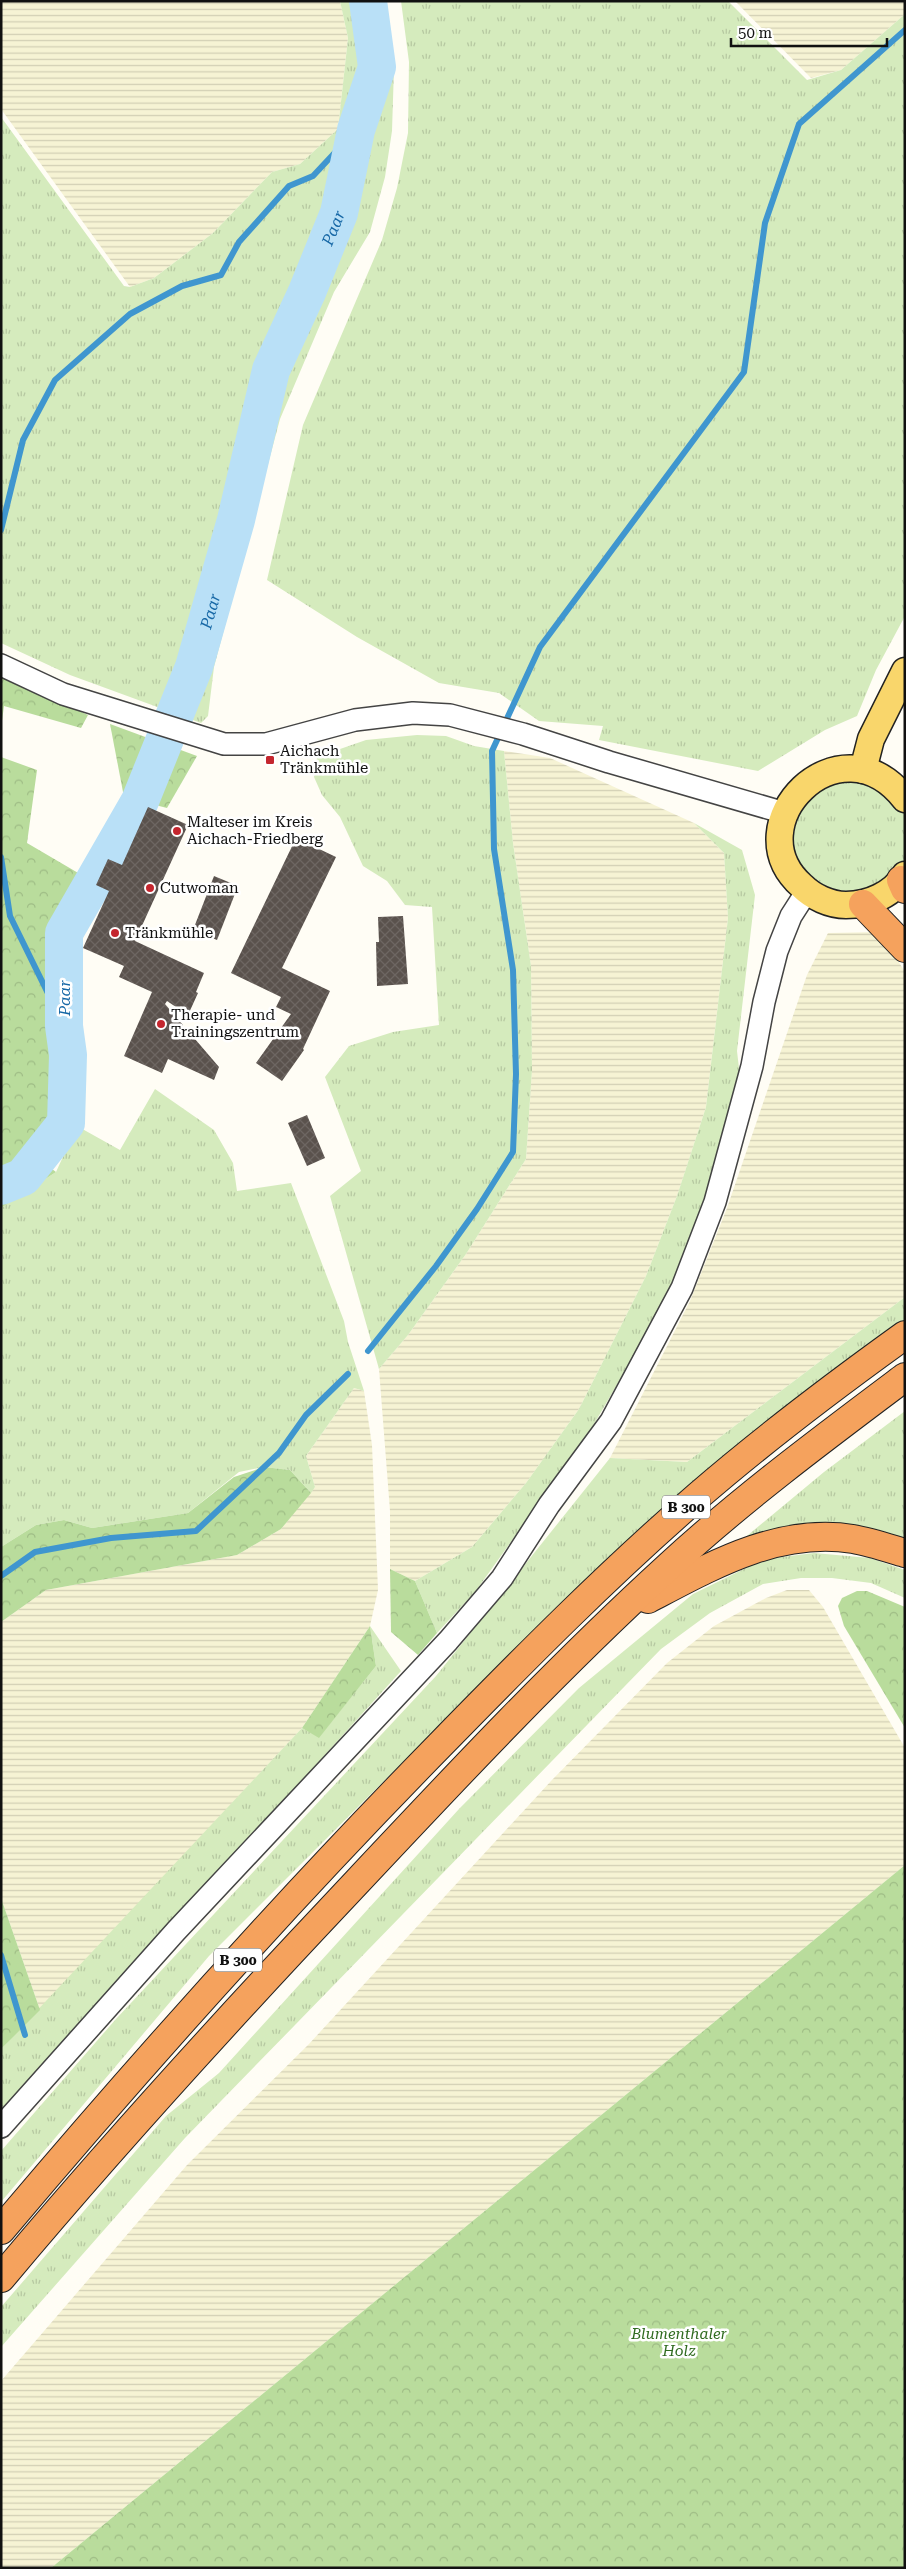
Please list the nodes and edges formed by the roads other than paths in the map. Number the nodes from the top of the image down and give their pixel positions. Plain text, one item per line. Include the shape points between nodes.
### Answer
1 (1, 665) edge
2 (905, 671) edge
3 (863, 770) junction
4 (905, 799) edge
5 (784, 813) junction
6 (904, 881) edge
7 (807, 891) junction
8 (863, 904) junction
9 (905, 948) edge
10 (905, 1335) edge
11 (905, 1377) edge
12 (905, 1552) edge
13 (615, 1616) junction
14 (1, 2127) edge
15 (1, 2230) edge
16 (1, 2278) edge

1 - 5 street via 63,694 224,744 266,744 355,720 413,713 450,715
2 - 3 main road via 871,739
3 - 4 main road via 880,776
3 - 5 main road via 842,769 817,776 797,792
5 - 7 main road via 781,829 784,862
6 - 8 main road
7 - 8 main road via 826,902
7 - 14 street via 791,916 777,951 752,1066 715,1202 682,1288 611,1421 549,1505 502,1578 448,1641 176,1931
8 - 9 highway
10 - 15 highway, B 300 via 822,1396 698,1496 612,1574 484,1699 325,1863 105,2106
11 - 13 highway, B 300 via 763,1487 672,1563
12 - 13 highway via 852,1539 810,1538 771,1543 696,1573
13 - 16 highway, B 300 via 437,1797 180,2071

